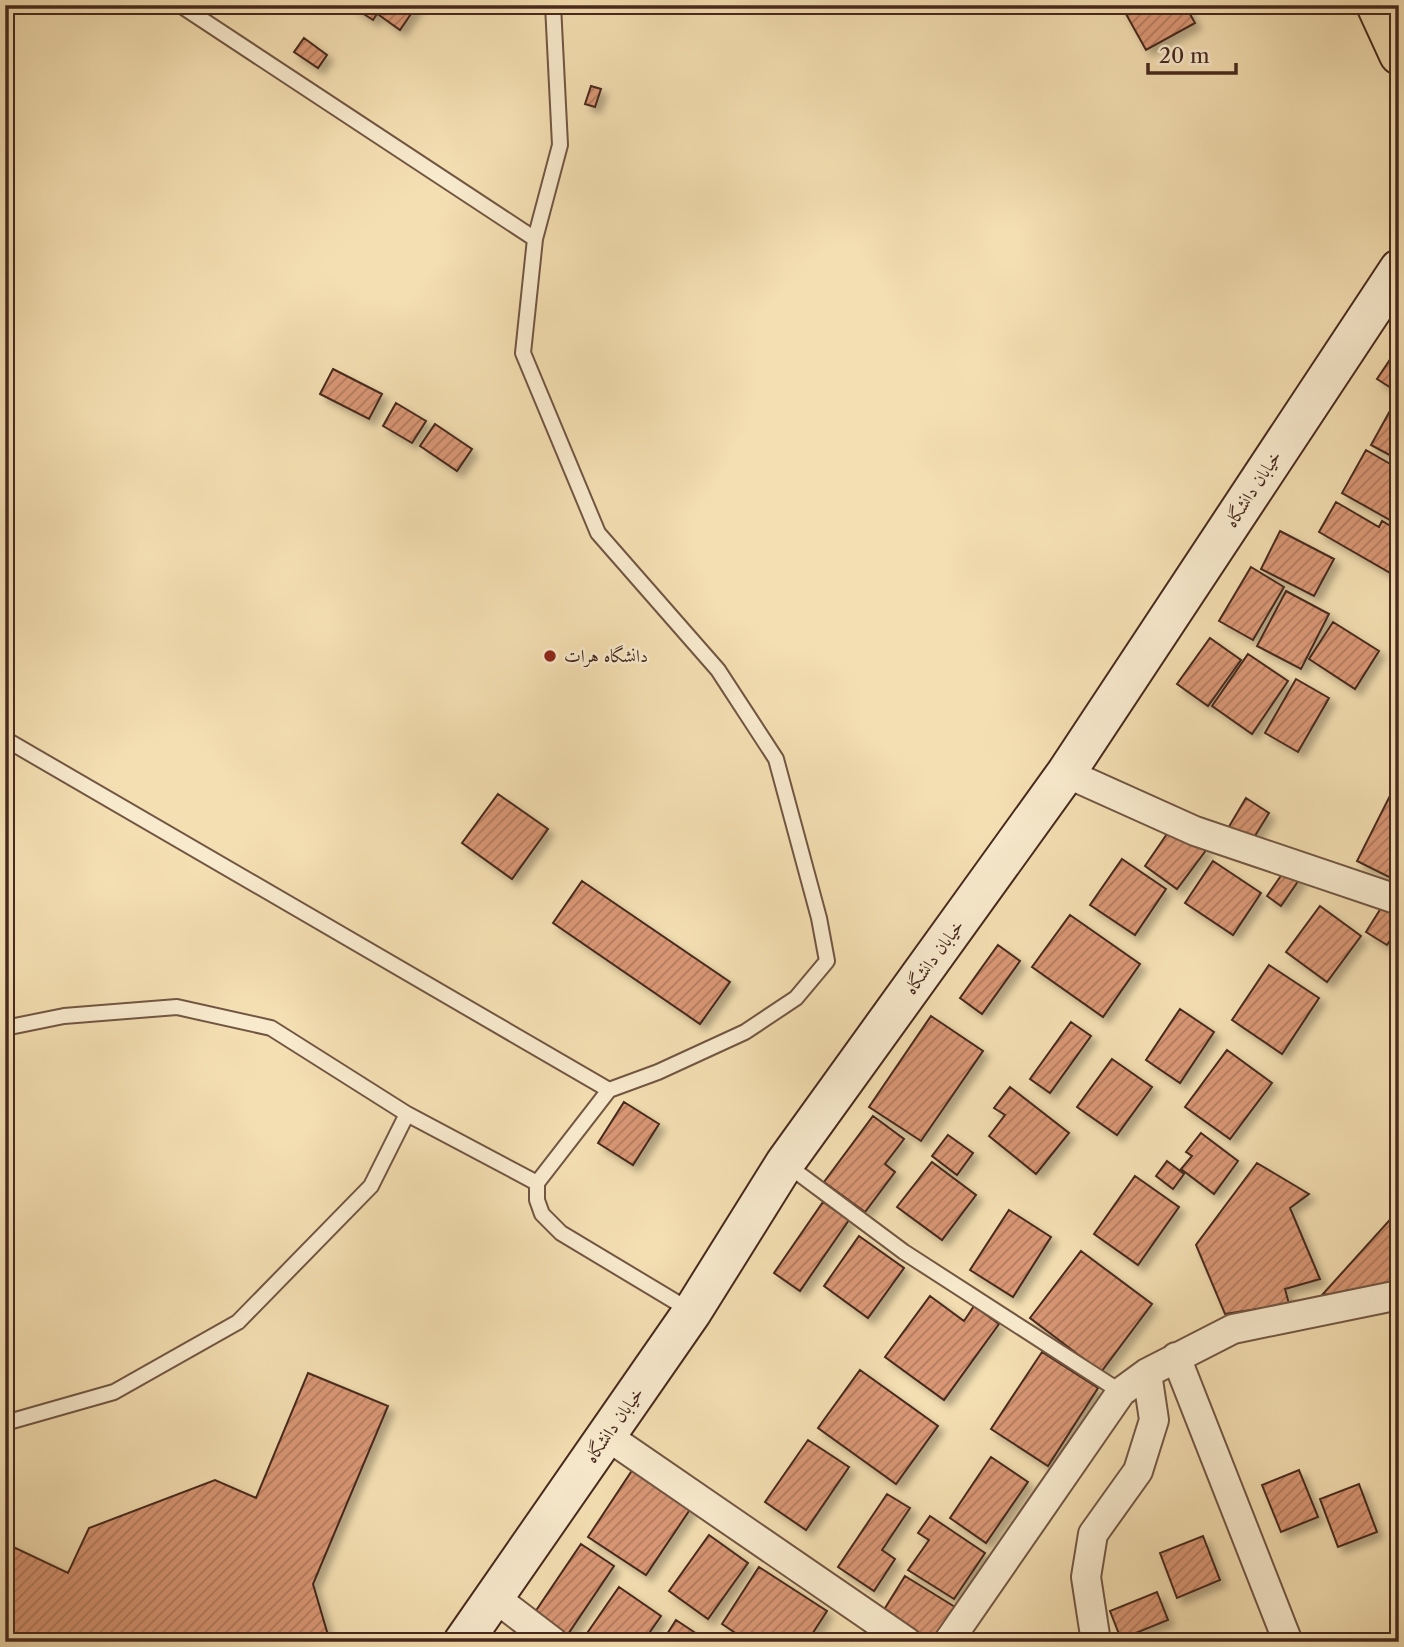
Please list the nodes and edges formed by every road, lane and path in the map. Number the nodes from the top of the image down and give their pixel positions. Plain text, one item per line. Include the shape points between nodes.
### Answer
1 (180, 5) edge
2 (554, 5) edge
3 (1376, 5) edge
4 (1399, 55) edge
5 (535, 239) junction
6 (1399, 269) edge
7 (5, 739) edge
8 (1066, 774) junction
9 (1399, 901) edge
10 (5, 1028) edge
11 (610, 1090) junction
12 (407, 1114) junction
13 (785, 1163) junction
14 (537, 1183) junction
15 (1399, 1295) edge
16 (692, 1312) junction
17 (1176, 1357) junction
18 (1147, 1373) junction
19 (1121, 1392) junction
20 (5, 1423) edge
21 (607, 1436) junction
22 (495, 1597) junction
23 (463, 1642) edge
24 (553, 1642) edge
25 (906, 1642) edge
26 (948, 1642) edge
27 (1096, 1642) edge
28 (1288, 1642) edge

1 - 5 lane
2 - 5 lane via 560,145
3 - 4 highway
5 - 11 lane via 523,353 598,533 718,670 776,759 827,961 796,998 745,1032
6 - 8 street, خیابان دانشگاه
7 - 11 lane
8 - 9 street via 1195,831
8 - 13 street, خیابان دانشگاه
10 - 12 lane via 64,1016 177,1007 271,1028
11 - 14 lane
12 - 14 lane
12 - 20 lane via 371,1186 238,1322 114,1392
13 - 16 street, خیابان دانشگاه
13 - 19 lane via 904,1252
14 - 16 lane via 542,1214 561,1233
15 - 17 street via 1233,1329
16 - 21 street, خیابان دانشگاه
17 - 18 street
17 - 28 street
18 - 19 street
18 - 27 street via 1154,1420 1138,1471 1093,1534 1086,1577
19 - 26 street
21 - 22 street, خیابان دانشگاه
21 - 25 street
22 - 23 street, خیابان دانشگاه
22 - 24 street

